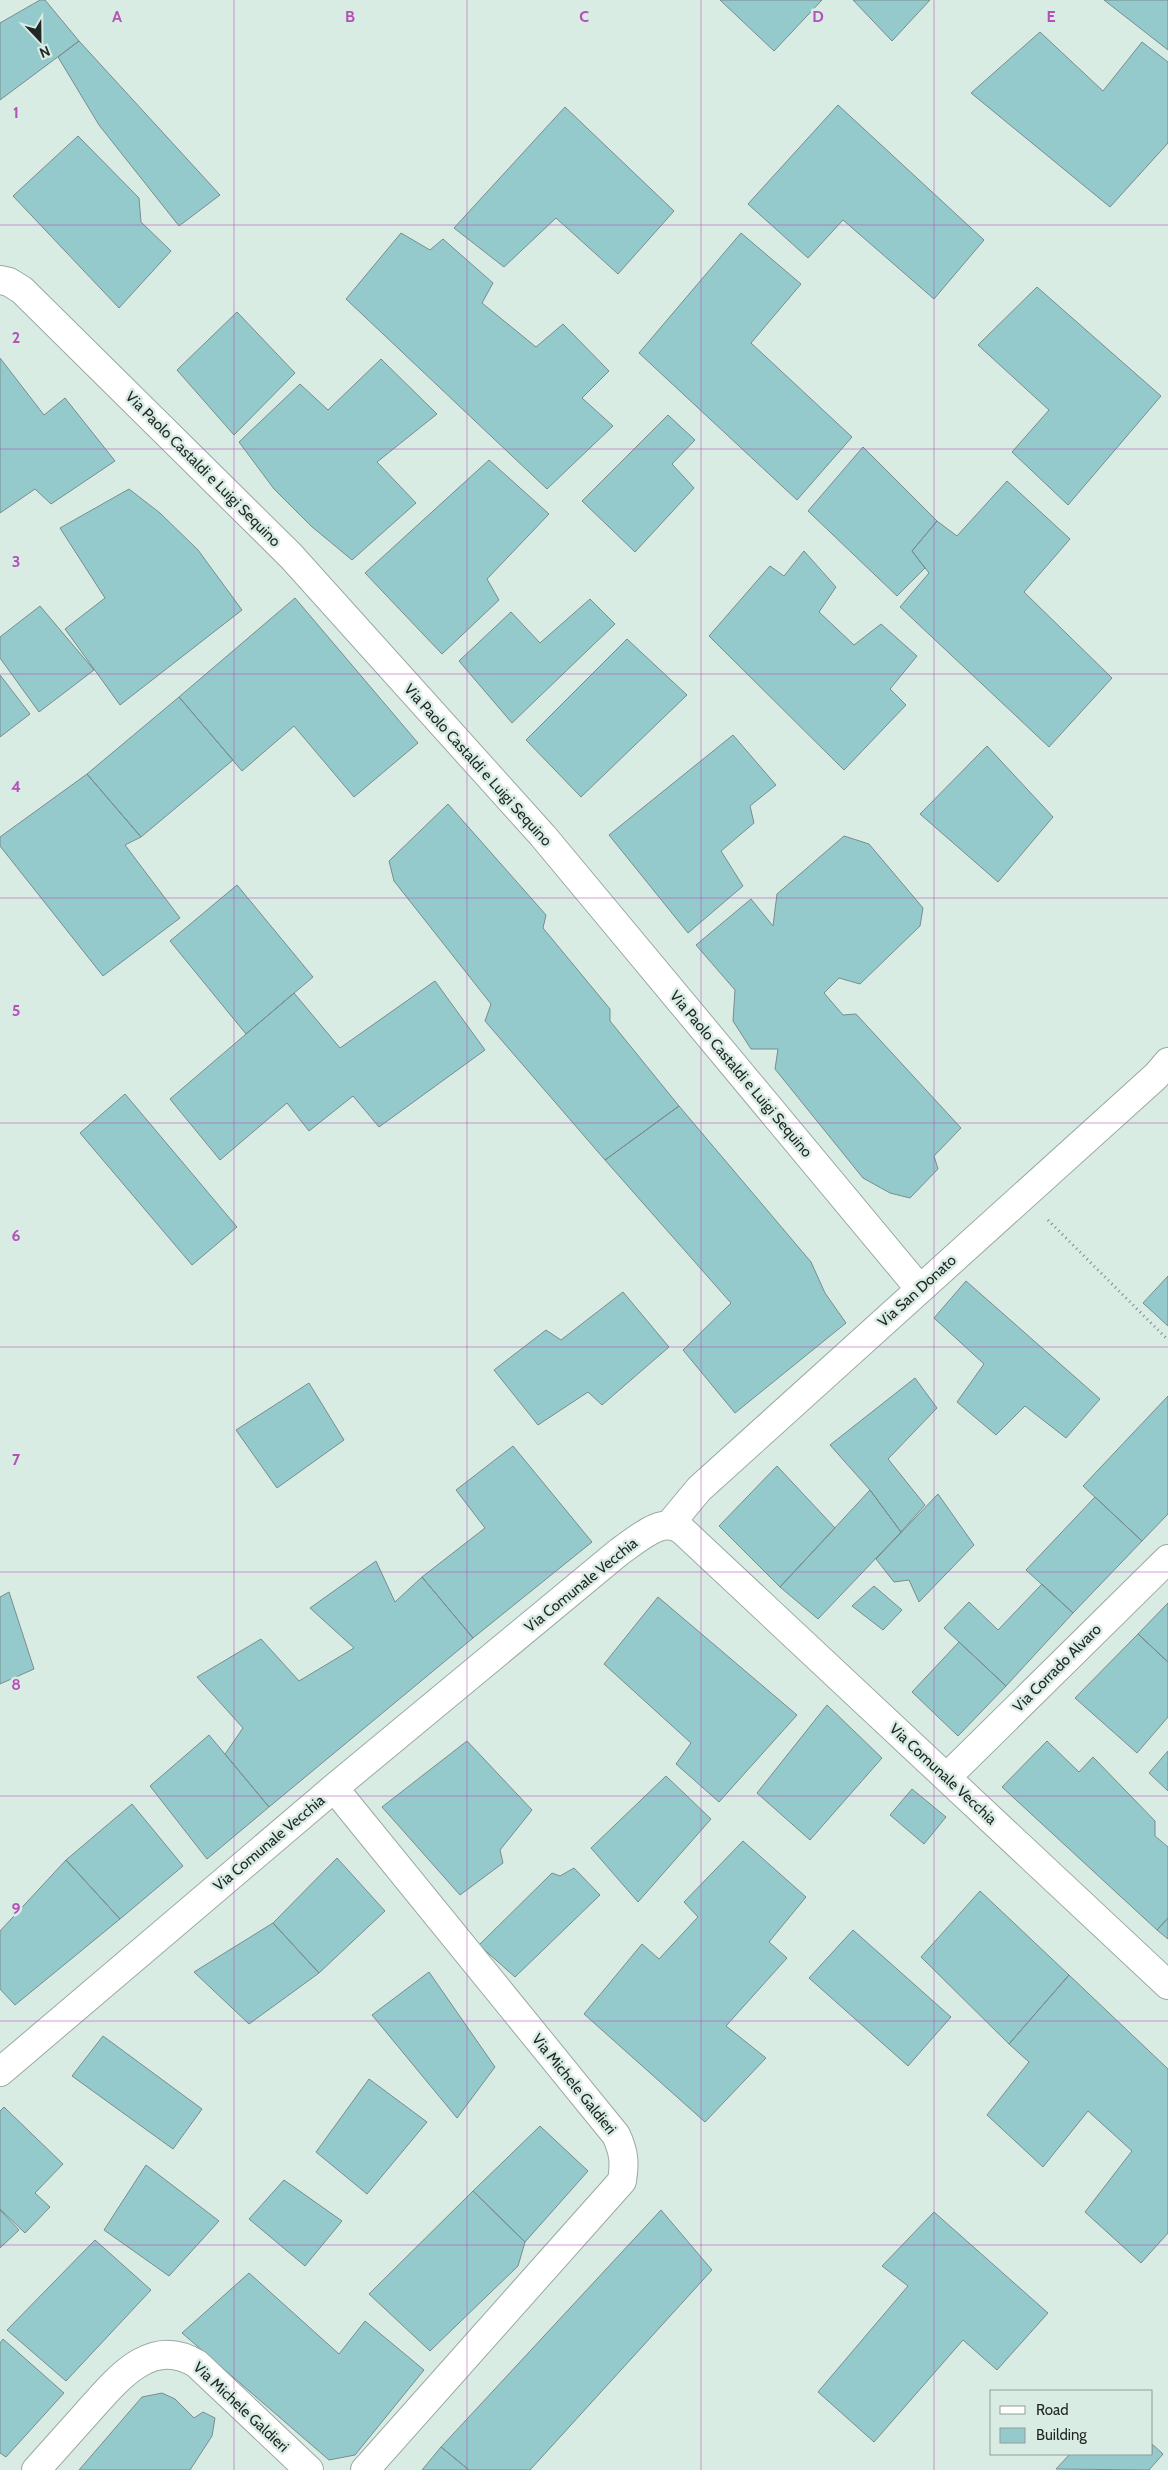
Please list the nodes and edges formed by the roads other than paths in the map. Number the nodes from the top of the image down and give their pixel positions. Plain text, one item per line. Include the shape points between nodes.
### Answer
1 (0, 280) edge
2 (1168, 1062) edge
3 (919, 1288) junction
4 (670, 1524) junction
5 (1168, 1559) edge
6 (947, 1777) junction
7 (334, 1788) junction
8 (1168, 1985) edge
9 (0, 2072) edge
10 (36, 2470) edge
11 (309, 2470) edge
12 (365, 2470) edge

1 - 3 street, Via Paolo Castaldi e Luigi Sequino via 22,290 291,556 543,836
2 - 3 street, Via San Donato
3 - 4 street, Via San Donato via 699,1489
4 - 6 street, Via Comunale Vecchia via 677,1526
4 - 7 street, Via Comunale Vecchia via 660,1526 619,1552
5 - 6 street, Via Corrado Alvaro
6 - 8 street, Via Comunale Vecchia
7 - 9 street, Via Comunale Vecchia
7 - 12 street, Via Michele Galdieri via 616,2135 623,2148 625,2162 622,2181
10 - 11 street, Via Michele Galdieri via 122,2374 155,2356 172,2355 186,2357 197,2364

